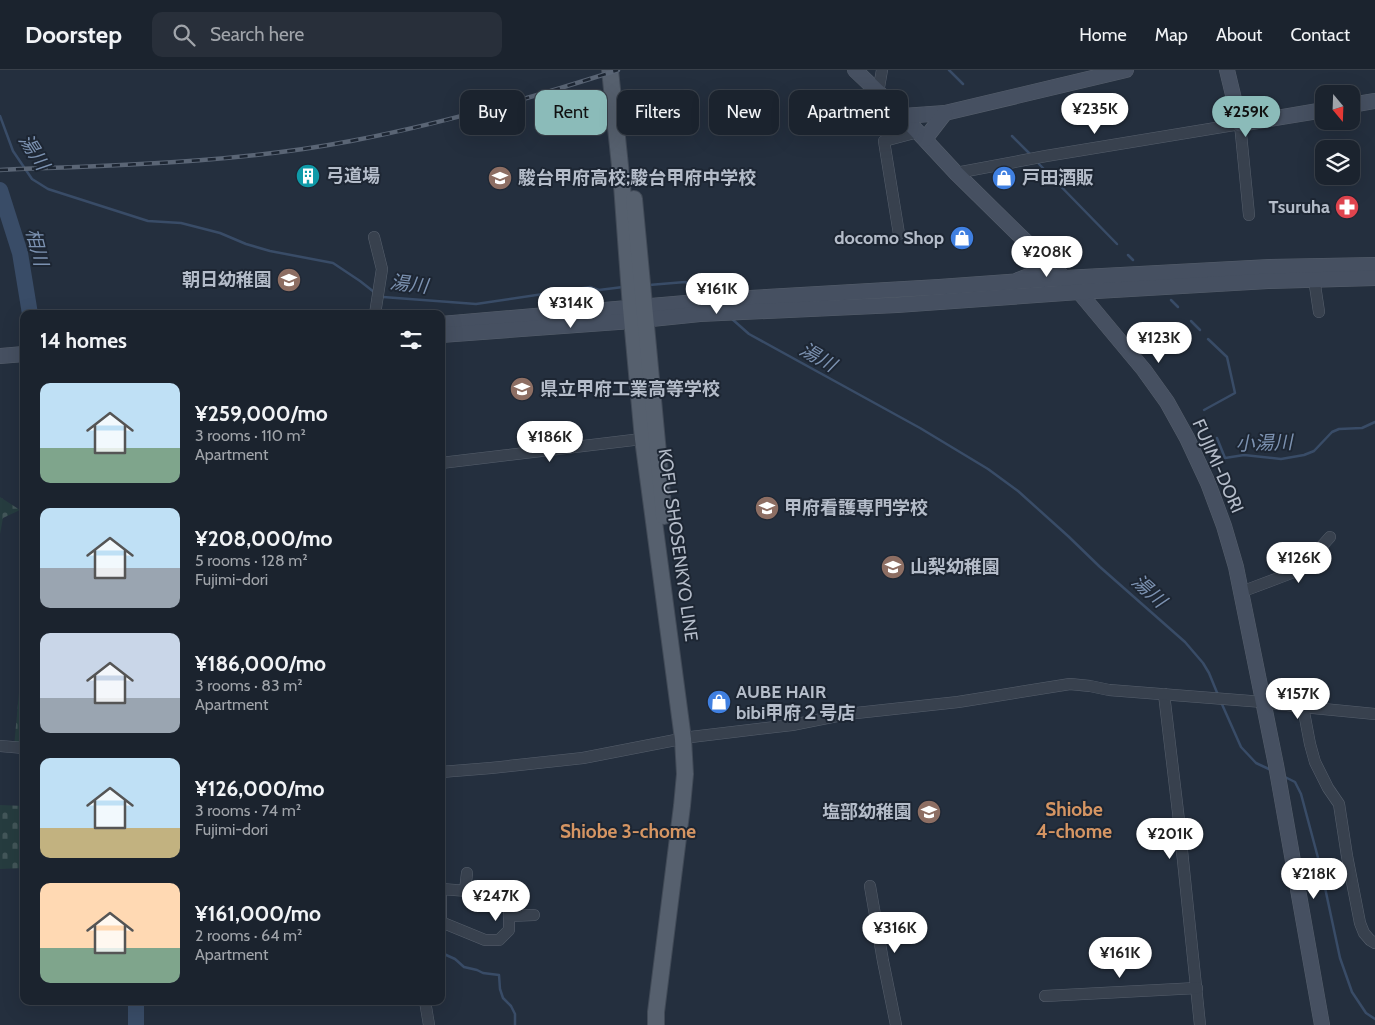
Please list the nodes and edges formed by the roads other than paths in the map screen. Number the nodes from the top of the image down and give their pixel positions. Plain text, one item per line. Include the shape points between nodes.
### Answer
1 (610, 70) edge
2 (620, 70) edge
3 (855, 70) edge
4 (882, 70) edge
5 (1126, 70) edge
6 (1227, 70) edge
7 (875, 90) edge
8 (879, 90) edge
9 (1375, 101) edge
10 (1360, 104) edge
11 (946, 112) junction
12 (1315, 112) edge
13 (908, 116) edge
14 (908, 121) edge
15 (1240, 124) junction
16 (922, 135) junction
17 (956, 173) junction
18 (1249, 215) dead end
19 (899, 234) dead end
20 (374, 237) dead end
21 (1032, 248) junction
22 (1375, 265) edge
23 (1313, 273) junction
24 (1065, 278) junction
25 (1375, 278) edge
26 (1014, 282) junction
27 (1079, 292) junction
28 (637, 300) junction
29 (376, 310) edge
30 (1319, 312) dead end
31 (445, 324) edge
32 (445, 334) edge
33 (0, 356) edge
34 (20, 359) edge
35 (20, 359) edge
36 (0, 366) edge
37 (649, 438) junction
38 (445, 463) edge
39 (1330, 537) dead end
40 (1241, 592) junction
41 (1164, 694) junction
42 (1262, 702) junction
43 (1303, 707) junction
44 (1375, 714) edge
45 (687, 738) junction
46 (0, 746) edge
47 (20, 748) edge
48 (445, 772) edge
49 (466, 873) dead end
50 (870, 886) dead end
51 (445, 889) edge
52 (465, 891) junction
53 (534, 915) dead end
54 (509, 916) junction
55 (445, 924) edge
56 (1375, 943) edge
57 (1197, 988) junction
58 (1044, 996) dead end
59 (426, 1005) edge
60 (429, 1025) edge
61 (656, 1025) edge
62 (666, 1025) edge
63 (896, 1025) edge
64 (1200, 1025) edge
65 (1322, 1025) edge

1 - 28 main road, KOFU SHOSENKYO LINE
2 - 28 main road, KOFU SHOSENKYO LINE
3 - 7 street, FUJIMI-DORI
4 - 8 street
5 - 11 street
6 - 15 street
9 - 10 street
11 - 13 street
11 - 16 street
12 - 15 street
14 - 16 street, FUJIMI-DORI
15 - 17 street
15 - 18 street
16 - 17 street, FUJIMI-DORI
16 - 19 street via 884,141
17 - 21 street, FUJIMI-DORI
20 - 29 street via 382,269
21 - 24 street, FUJIMI-DORI
21 - 26 street via 1035,270
22 - 23 street
23 - 24 street via 1270,267
23 - 25 street
23 - 27 street via 1268,281
23 - 30 street
24 - 26 street
24 - 27 street, FUJIMI-DORI
26 - 28 street via 699,301
27 - 28 street via 897,305 714,313
27 - 40 street, FUJIMI-DORI via 1144,370 1187,438 1224,526
28 - 31 street
28 - 32 street
28 - 37 main road, KOFU SHOSENKYO LINE
33 - 34 street
35 - 36 street
37 - 38 street
37 - 45 main road, KOFU SHOSENKYO LINE
39 - 40 street via 1304,566
40 - 42 street, FUJIMI-DORI
41 - 42 street
41 - 45 street via 1070,684
41 - 57 street
42 - 43 street
42 - 65 street, FUJIMI-DORI
43 - 44 street
43 - 56 street via 1315,762 1339,804 1360,923 1364,933
45 - 48 street via 578,759
45 - 61 main road, KOFU SHOSENKYO LINE
45 - 62 main road, KOFU SHOSENKYO LINE via 691,806
46 - 47 street
49 - 52 street
50 - 63 street
51 - 52 street
52 - 54 street via 509,894
53 - 54 street
54 - 55 street via 509,930 498,940 485,940
57 - 58 street
57 - 64 street
59 - 60 street

